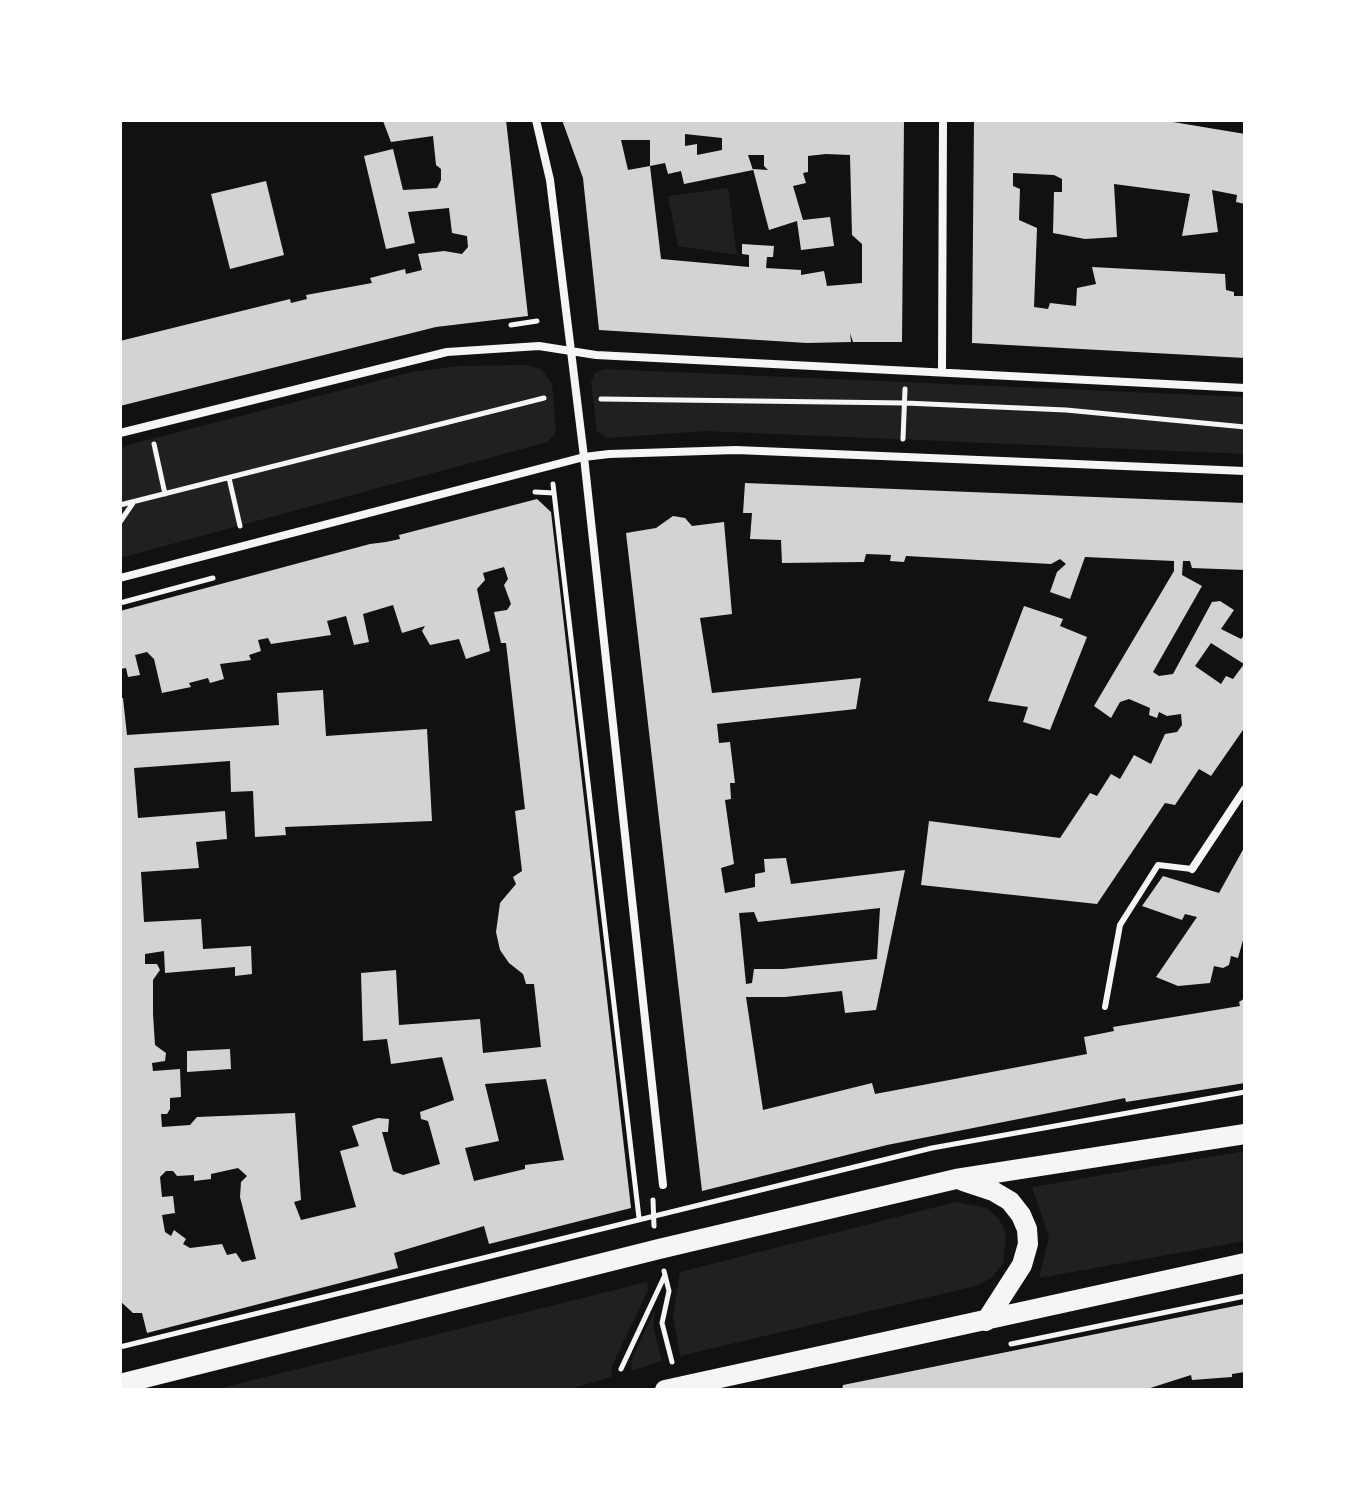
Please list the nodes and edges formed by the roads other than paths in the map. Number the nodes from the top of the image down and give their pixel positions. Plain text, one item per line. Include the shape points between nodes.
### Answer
1 (536, 120) edge
2 (943, 120) edge
3 (569, 351) junction
4 (942, 370) junction
5 (1245, 388) edge
6 (120, 433) edge
7 (584, 457) junction
8 (1245, 471) edge
9 (120, 578) edge
10 (1245, 789) edge
11 (1192, 869) joint
12 (1105, 1007) dead end
13 (1245, 1134) edge
14 (956, 1179) junction
15 (663, 1185) dead end
16 (1245, 1263) edge
17 (986, 1321) junction
18 (120, 1384) edge
19 (674, 1389) edge

1 - 3 street via 550,180
2 - 4 street
3 - 4 street
3 - 6 street via 539,346 447,352
3 - 7 street
4 - 5 street
7 - 8 street via 707,449
7 - 9 street
7 - 15 street
10 - 11 street
11 - 12 lane via 1158,865 1150,877 1120,925
13 - 14 main road
14 - 17 main road via 1010,1201 1027,1229 1022,1265
14 - 18 main road
16 - 17 main road
17 - 19 main road

